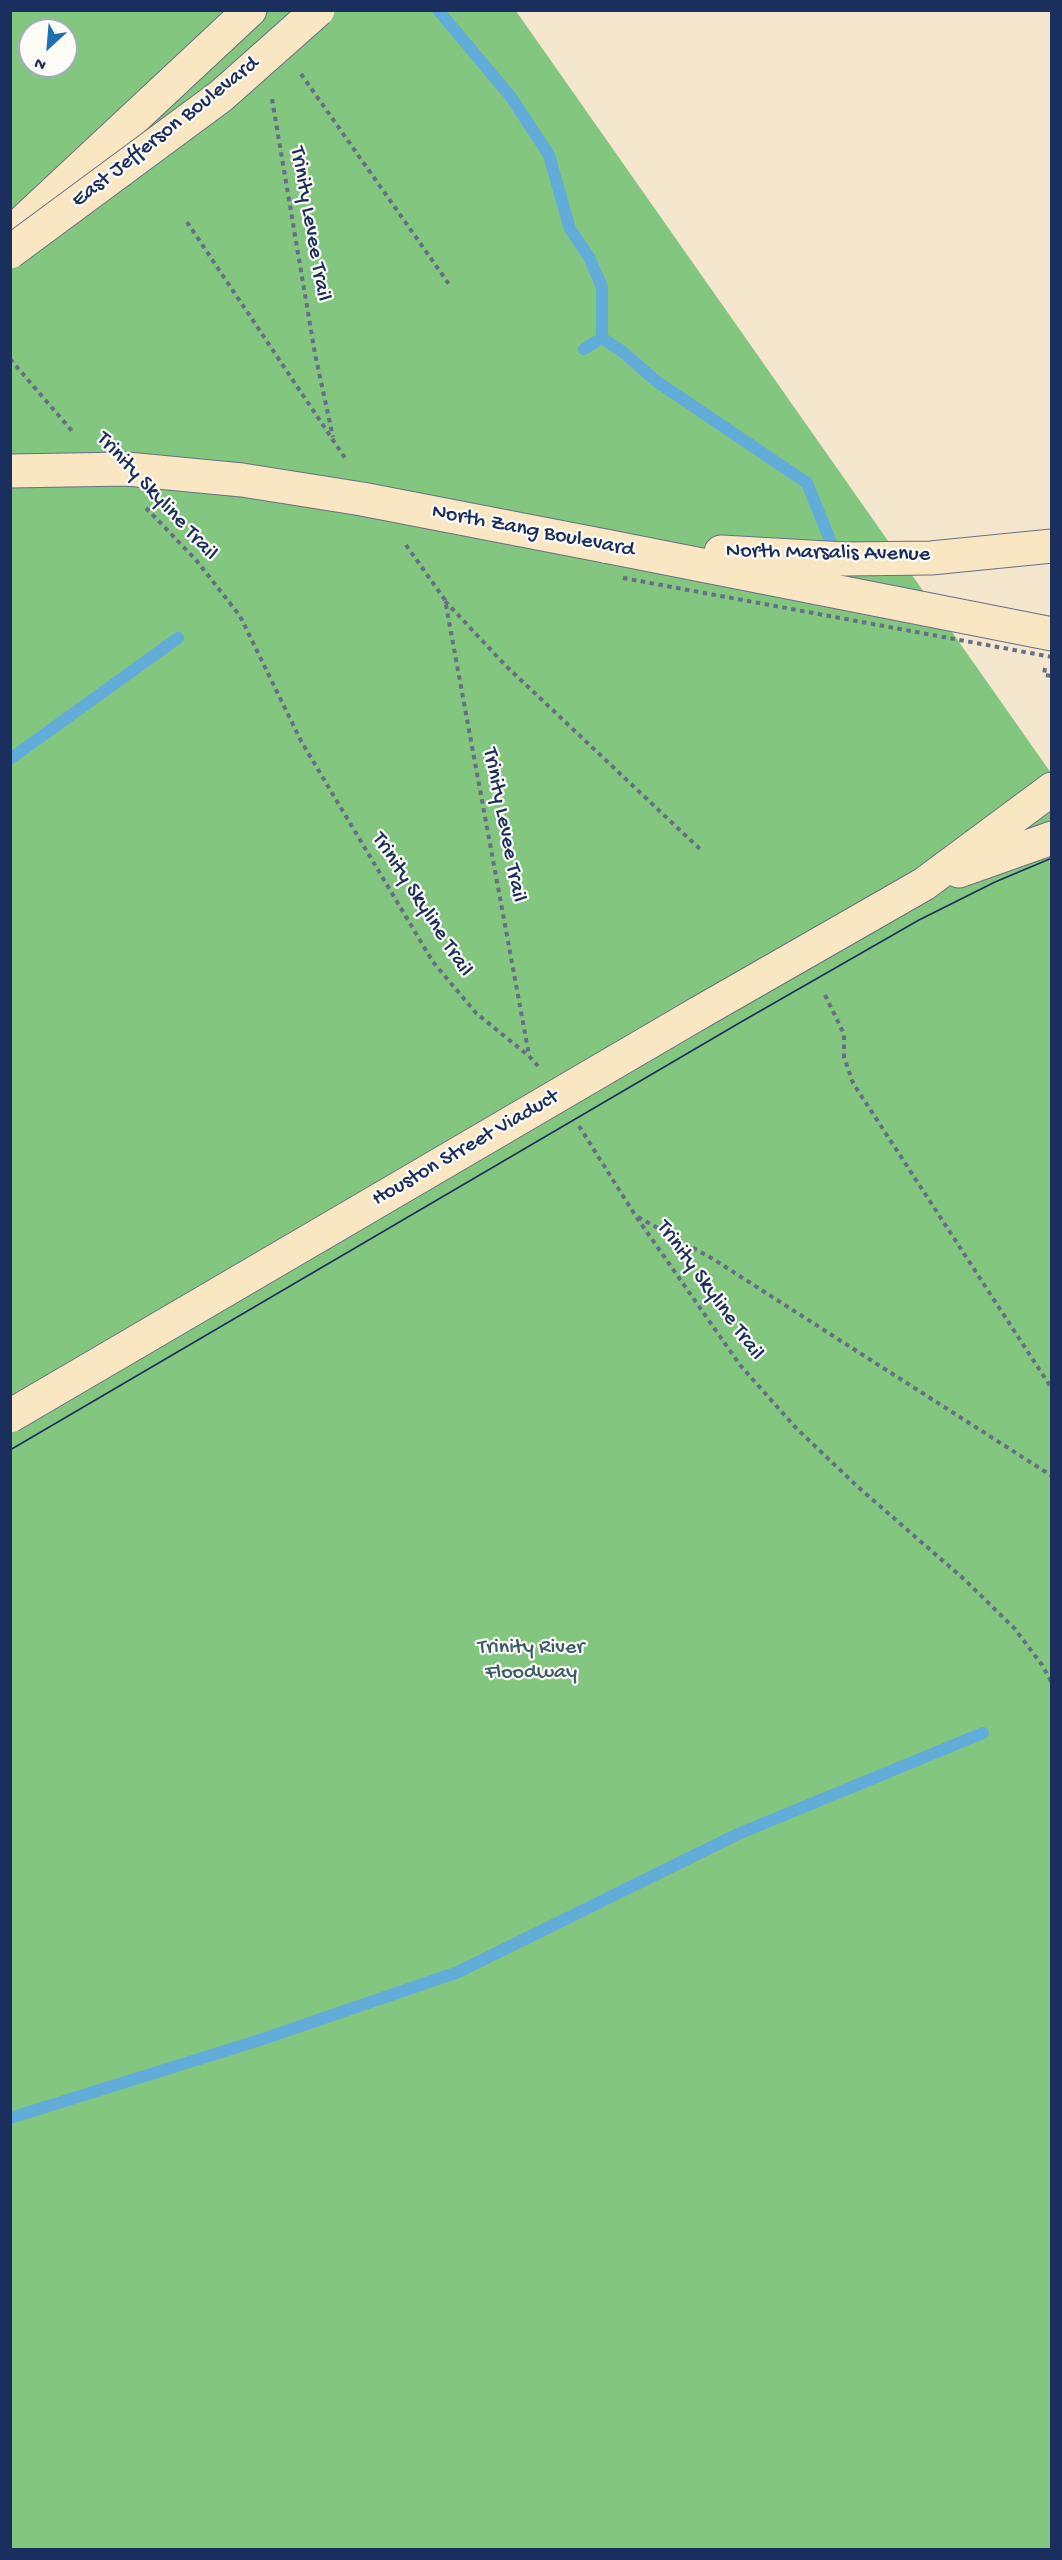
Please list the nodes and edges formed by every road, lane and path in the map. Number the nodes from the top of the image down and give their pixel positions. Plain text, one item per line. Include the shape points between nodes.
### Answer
1 (250, 10) edge
2 (318, 10) edge
3 (299, 71) dead end
4 (271, 94) dead end
5 (187, 222) dead end
6 (10, 234) edge
7 (10, 252) edge
8 (451, 287) dead end
9 (10, 358) edge
10 (76, 436) dead end
11 (10, 471) edge
12 (140, 502) dead end
13 (605, 546) junction
14 (1052, 546) edge
15 (1052, 634) edge
16 (1044, 675) dead end
17 (1052, 676) edge
18 (1052, 789) edge
19 (1052, 838) edge
20 (701, 850) dead end
21 (924, 884) junction
22 (825, 995) dead end
23 (529, 1056) junction
24 (542, 1070) dead end
25 (579, 1125) dead end
26 (635, 1215) junction
27 (1052, 1389) edge
28 (10, 1416) edge
29 (1052, 1476) edge
30 (1052, 1683) edge

1 - 6 main road
2 - 7 main road, East Jefferson Boulevard, bridge via 221,96
3 - 8 path
4 - 5 path, Trinity Levee Trail via 333,440
9 - 10 path, Trinity Skyline Trail
11 - 13 main road, North Zang Boulevard, bridge via 127,469 242,480
12 - 23 path, Trinity Skyline Trail via 196,560 240,616 301,741 433,962 476,1013
13 - 14 main road, North Marsalis Avenue via 845,559 931,558
13 - 15 main road, North Zang Boulevard
16 - 17 path
18 - 21 main road
19 - 21 main road
20 - 23 path, Trinity Levee Trail via 507,666 445,600
21 - 28 main road, Houston Street Viaduct, bridge
22 - 27 path via 844,1034 844,1057 853,1083
23 - 24 path, Trinity Skyline Trail
25 - 26 path, Trinity Skyline Trail
26 - 29 path via 713,1259
26 - 30 path, Trinity Skyline Trail via 740,1365 789,1420 1015,1629

